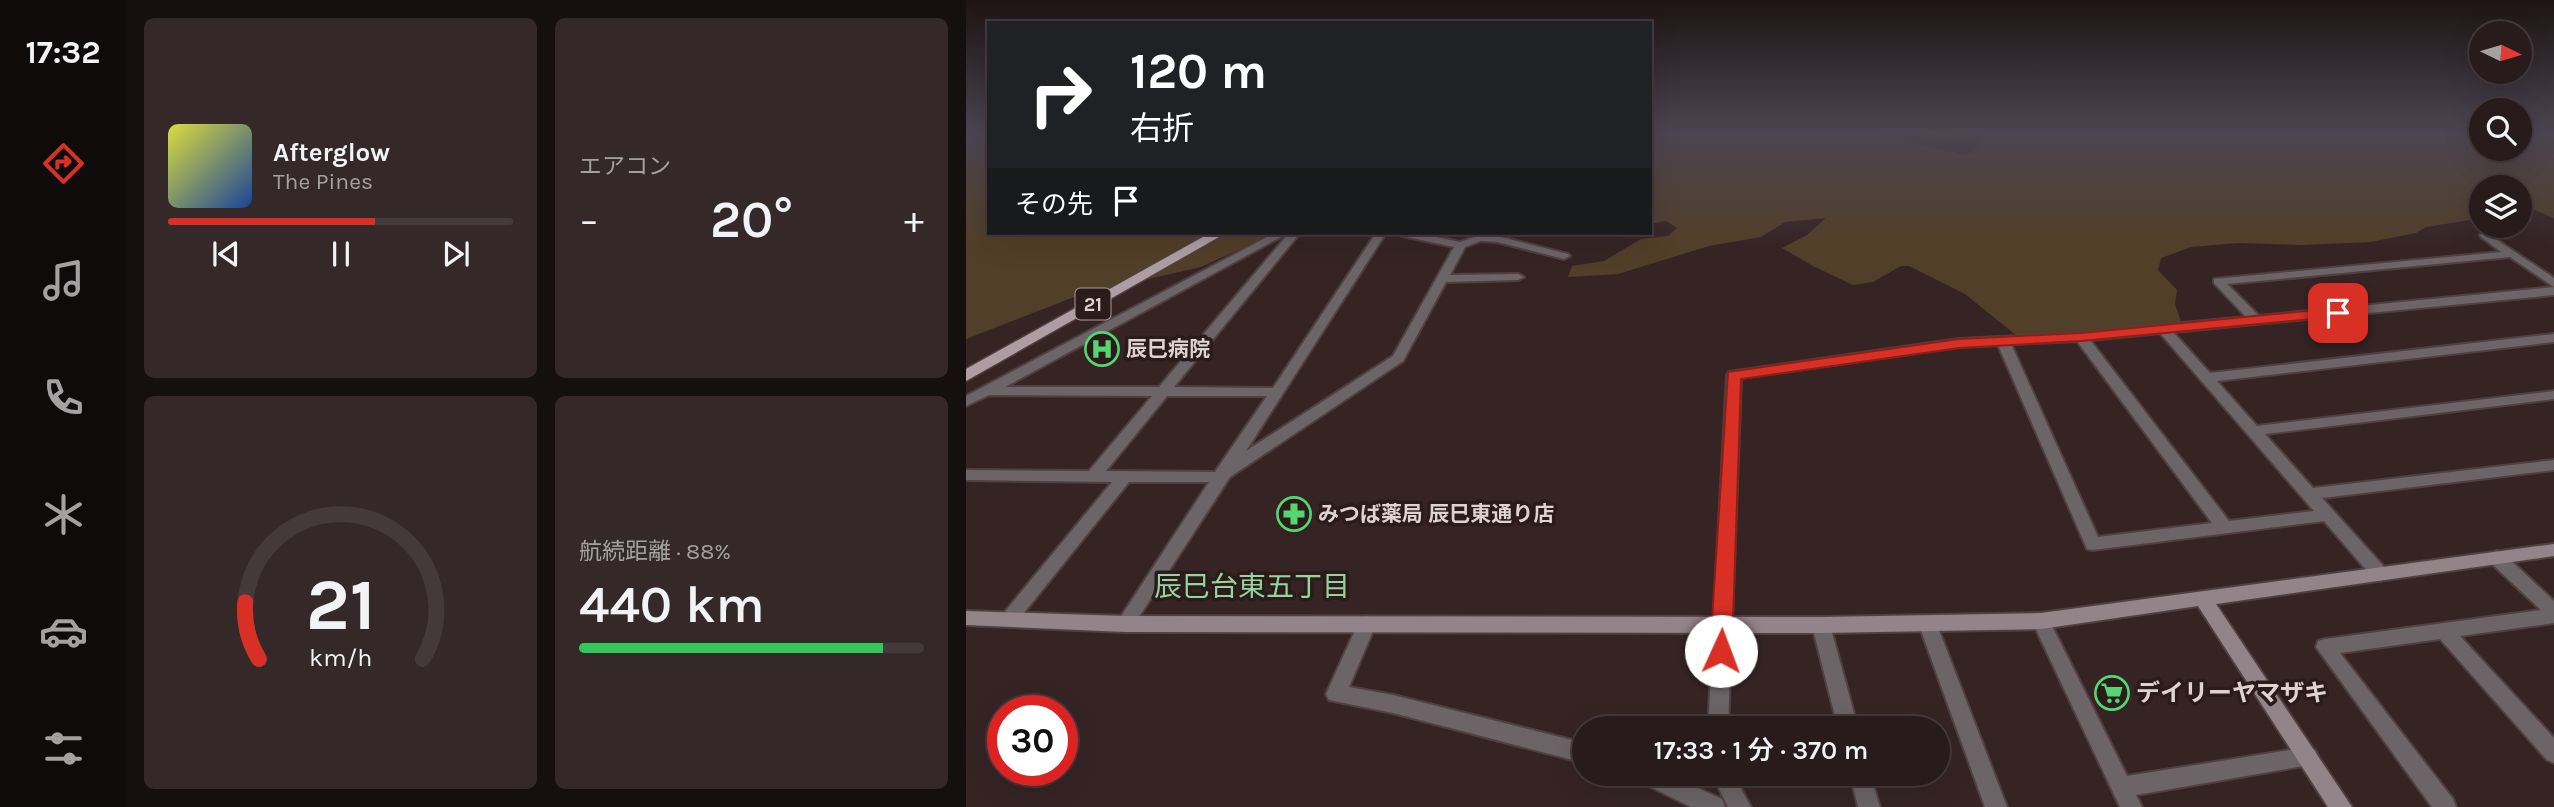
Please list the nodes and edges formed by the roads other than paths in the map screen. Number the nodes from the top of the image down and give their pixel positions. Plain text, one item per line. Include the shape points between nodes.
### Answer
1 (1215, 235) edge
2 (1279, 235) edge
3 (1293, 235) edge
4 (1380, 235) edge
5 (1412, 235) edge
6 (2490, 238) edge
7 (1461, 245) junction
8 (2511, 254) junction
9 (1564, 256) dead end
10 (1518, 277) dead end
11 (1443, 279) junction
12 (2554, 283) edge
13 (2554, 291) edge
14 (2257, 321) junction
15 (2164, 330) junction
16 (2081, 337) junction
17 (2554, 338) edge
18 (2003, 341) junction
19 (966, 376) edge
20 (2207, 378) junction
21 (986, 391) junction
22 (1163, 392) junction
23 (1275, 392) junction
24 (2554, 396) edge
25 (966, 402) edge
26 (2253, 430) junction
27 (2554, 465) edge
28 (966, 475) edge
29 (1093, 476) junction
30 (1124, 477) junction
31 (1218, 477) junction
32 (2309, 494) junction
33 (2327, 514) junction
34 (2225, 528) junction
35 (2554, 551) edge
36 (2497, 558) junction
37 (2380, 574) junction
38 (2203, 599) junction
39 (2554, 614) edge
40 (966, 618) edge
41 (1009, 619) junction
42 (2041, 621) junction
43 (1125, 624) junction
44 (1367, 624) junction
45 (1722, 625) junction
46 (1821, 625) junction
47 (1928, 625) junction
48 (2444, 631) junction
49 (1718, 716) edge
50 (1845, 716) edge
51 (1572, 750) edge
52 (2554, 753) edge
53 (2308, 757) junction
54 (1671, 786) edge
55 (1729, 786) edge
56 (1863, 786) edge
57 (2121, 787) junction
58 (1714, 807) edge
59 (1740, 807) edge
60 (1869, 807) edge
61 (1996, 807) edge
62 (2131, 807) edge
63 (2341, 807) edge
64 (2445, 807) edge

1 - 19 main road, 21
2 - 21 street
3 - 22 street
4 - 23 street
5 - 7 street
6 - 8 street
7 - 9 street via 1480,238 1497,239
7 - 11 street
8 - 12 street
8 - 14 street via 2217,281
10 - 11 street
11 - 31 street via 1398,358
13 - 14 street
14 - 15 street
15 - 16 street
15 - 20 street
16 - 18 street
16 - 34 street
17 - 20 street
18 - 34 street via 2093,544
18 - 45 street via 1959,343 1734,376
20 - 26 street
21 - 22 street
21 - 25 street
22 - 23 street
22 - 29 street
23 - 31 street
24 - 26 street
26 - 32 street
27 - 32 street
28 - 29 street
29 - 30 street
30 - 31 street
30 - 41 street
31 - 43 street
32 - 33 street
33 - 34 street
33 - 37 street
35 - 36 street
36 - 37 street
36 - 39 street
37 - 38 street
38 - 42 street
38 - 53 street
39 - 48 street
40 - 41 street
41 - 43 street
42 - 47 street
42 - 57 street
43 - 44 street
44 - 45 street
44 - 51 street via 1336,694
45 - 46 street
45 - 49 street
46 - 47 street
46 - 50 street
47 - 61 street
48 - 52 street
48 - 64 street via 2325,647
53 - 57 street
53 - 63 street
54 - 58 street
55 - 59 street
56 - 60 street
57 - 62 street

